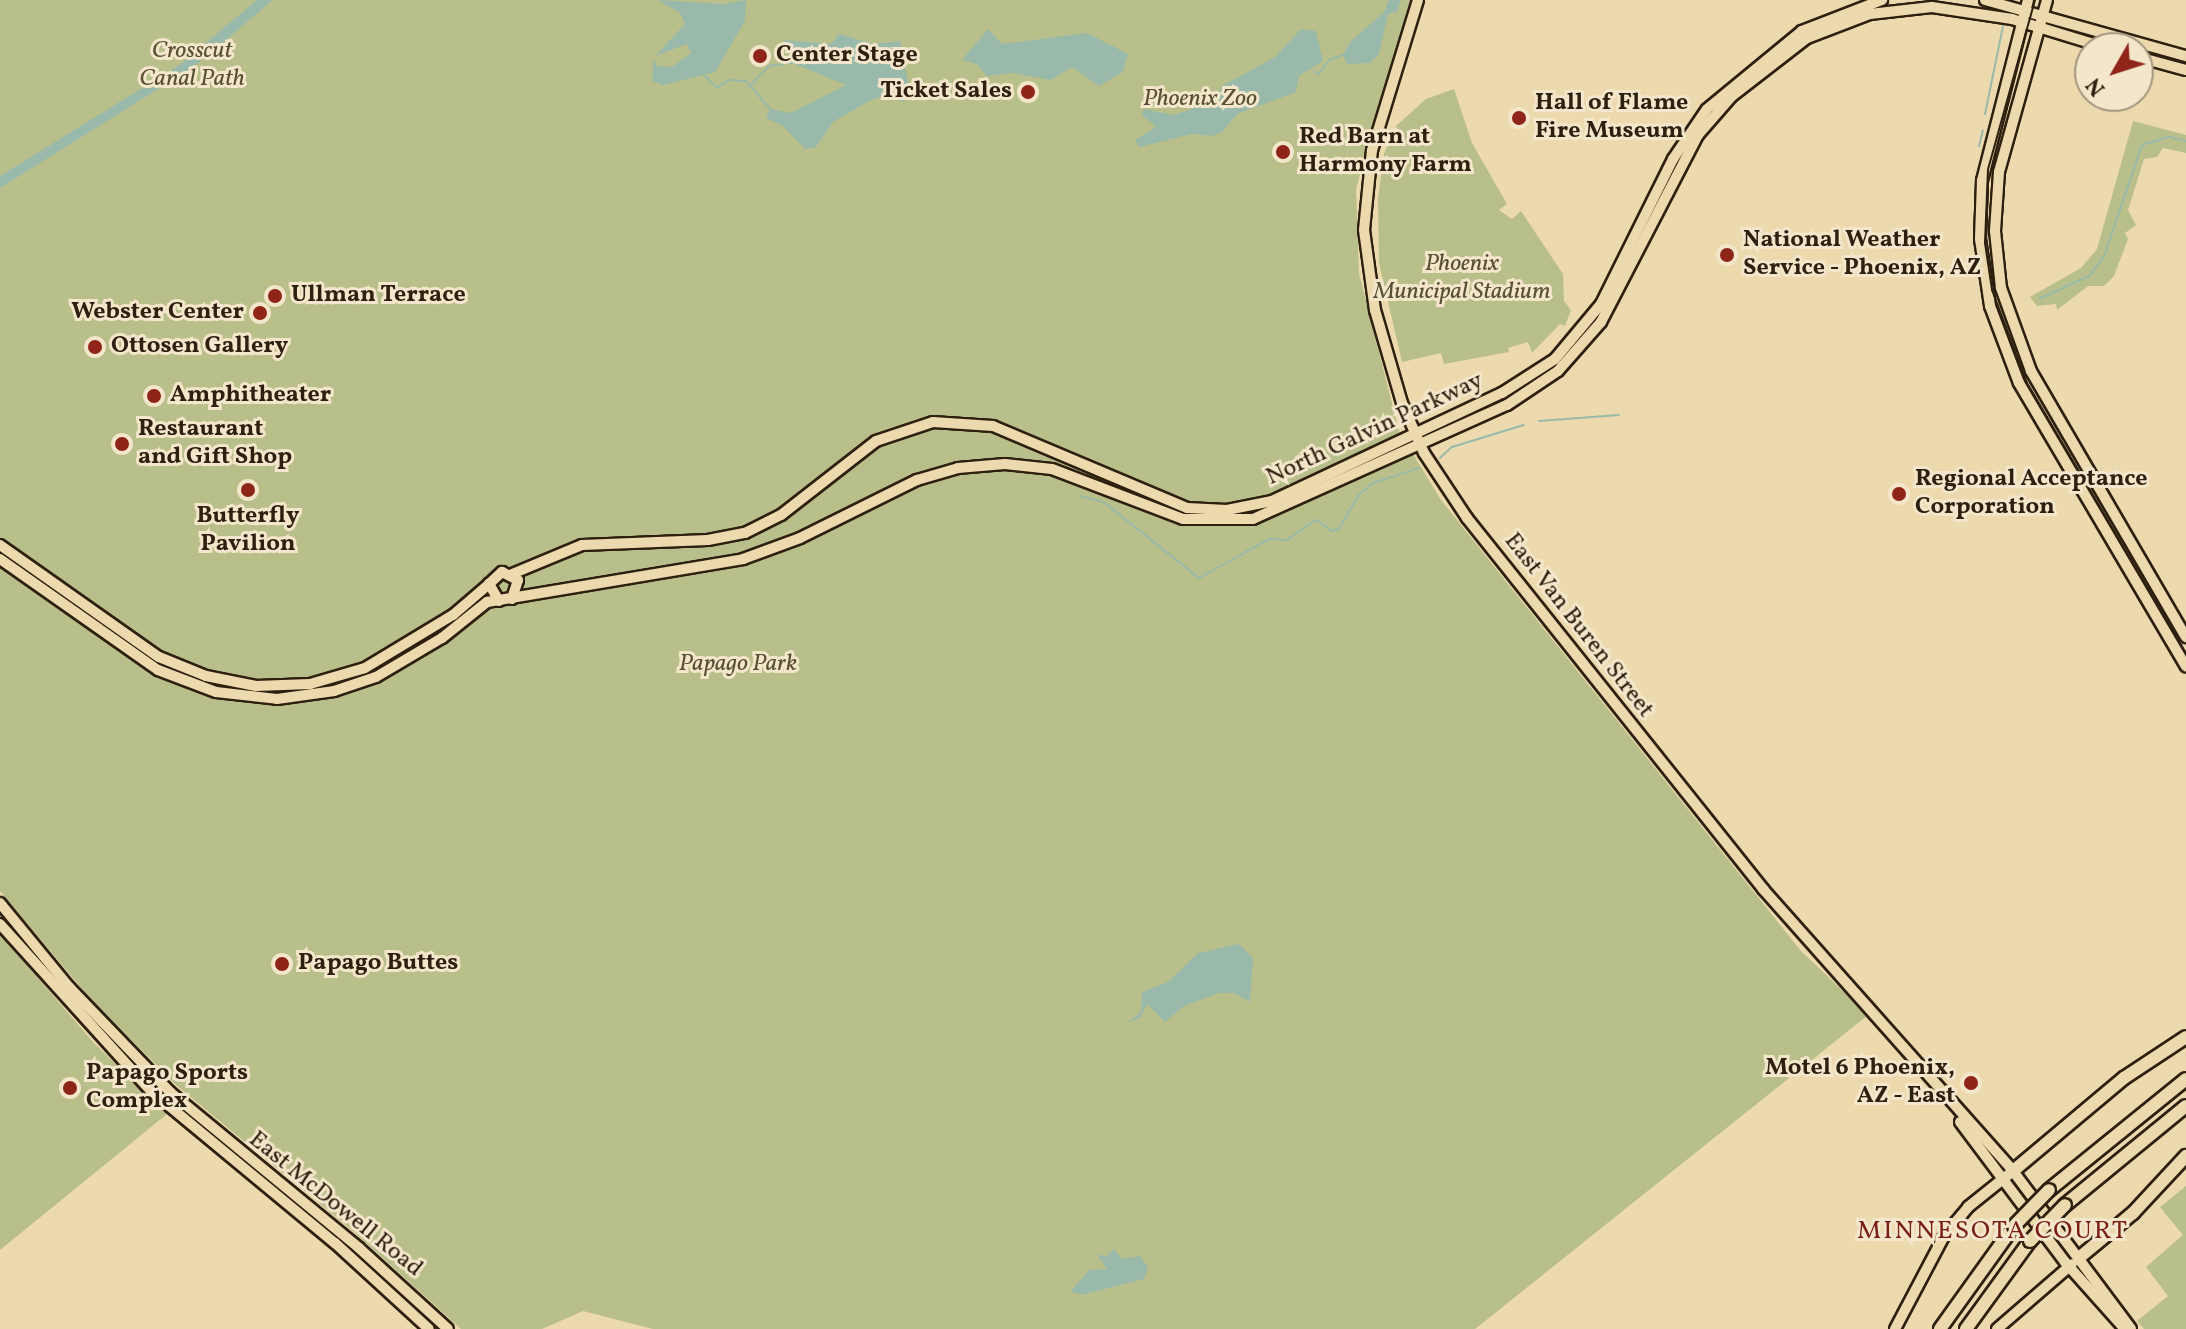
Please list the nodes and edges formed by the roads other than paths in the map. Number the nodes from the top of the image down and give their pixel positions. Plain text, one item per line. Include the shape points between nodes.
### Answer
1 (1418, 0) edge
2 (1882, 0) edge
3 (1985, 0) edge
4 (2047, 0) edge
5 (2026, 5) edge
6 (1952, 7) junction
7 (2044, 14) junction
8 (2022, 22) junction
9 (2040, 28) junction
10 (2074, 38) edge
11 (2017, 41) junction
12 (2186, 56) edge
13 (2154, 61) edge
14 (2186, 70) edge
15 (1415, 434) junction
16 (1420, 445) junction
17 (0, 545) edge
18 (0, 559) edge
19 (512, 574) junction
20 (489, 584) junction
21 (504, 600) junction
22 (2186, 637) edge
23 (2186, 667) edge
24 (0, 903) edge
25 (0, 924) edge
26 (2186, 1037) edge
27 (2186, 1079) edge
28 (2186, 1106) edge
29 (1956, 1113) junction
30 (2186, 1156) edge
31 (2013, 1171) junction
32 (2000, 1180) junction
33 (2080, 1257) junction
34 (2068, 1267) junction
35 (397, 1298) junction
36 (429, 1329) edge
37 (436, 1329) edge
38 (448, 1329) edge
39 (1895, 1329) edge
40 (1940, 1329) edge
41 (1966, 1329) edge
42 (1997, 1329) edge
43 (2125, 1329) edge
44 (2131, 1329) edge

1 - 15 main road, East Van Buren Street via 1368,176 1365,251 1375,310
2 - 15 main road, North Galvin Parkway via 1809,27 1707,109 1678,150 1593,315 1540,371
3 - 5 main road
4 - 7 main road
5 - 7 main road
5 - 8 main road
6 - 8 main road
6 - 11 main road via 1959,14 2008,25
6 - 16 main road, North Galvin Parkway via 1881,11 1827,29 1788,51 1732,96 1686,154 1601,322 1551,378
7 - 9 main road
7 - 12 main road
8 - 9 main road
8 - 11 main road
9 - 10 main road
9 - 22 main road via 1999,172 1995,239 2014,333
11 - 23 main road via 1985,162 1980,239 1996,330 2050,436
13 - 14 main road
15 - 16 main road, East Van Buren Street
15 - 19 main road, North Galvin Parkway via 1272,501 1215,510 1166,502 993,426 923,424 876,441 781,515 745,533 708,540 582,545
16 - 21 main road, North Galvin Parkway via 1282,510 1228,522 1162,513 1063,471 1005,464 958,468 917,480 800,538 743,559 683,573 565,585
16 - 29 main road, East Van Buren Street via 1467,518 1631,725 1763,889
17 - 20 main road via 159,657 206,676 256,686 316,683 365,668 453,615
18 - 21 main road, North Galvin Parkway via 158,670 208,690 254,698 303,697 365,682 442,638 482,604
19 - 20 main road, North Galvin Parkway via 498,573
19 - 21 main road via 519,590
20 - 21 main road
24 - 38 main road, East McDowell Road via 69,987 170,1092
25 - 35 main road, East McDowell Road via 81,1019 159,1098
26 - 31 highway via 2124,1078
27 - 40 highway, bridge via 2049,1190 2014,1226
28 - 41 highway, bridge via 2065,1205 2030,1241
29 - 31 main road, East Van Buren Street
29 - 32 main road, East Van Buren Street
30 - 33 highway via 2133,1213
31 - 32 main road
31 - 33 main road, East Van Buren Street
32 - 34 main road, East Van Buren Street
32 - 39 main road via 1944,1236
33 - 34 main road
33 - 44 main road, East Van Buren Street
34 - 42 main road
34 - 43 main road, East Van Buren Street
35 - 36 main road, East McDowell Road
35 - 37 main road

